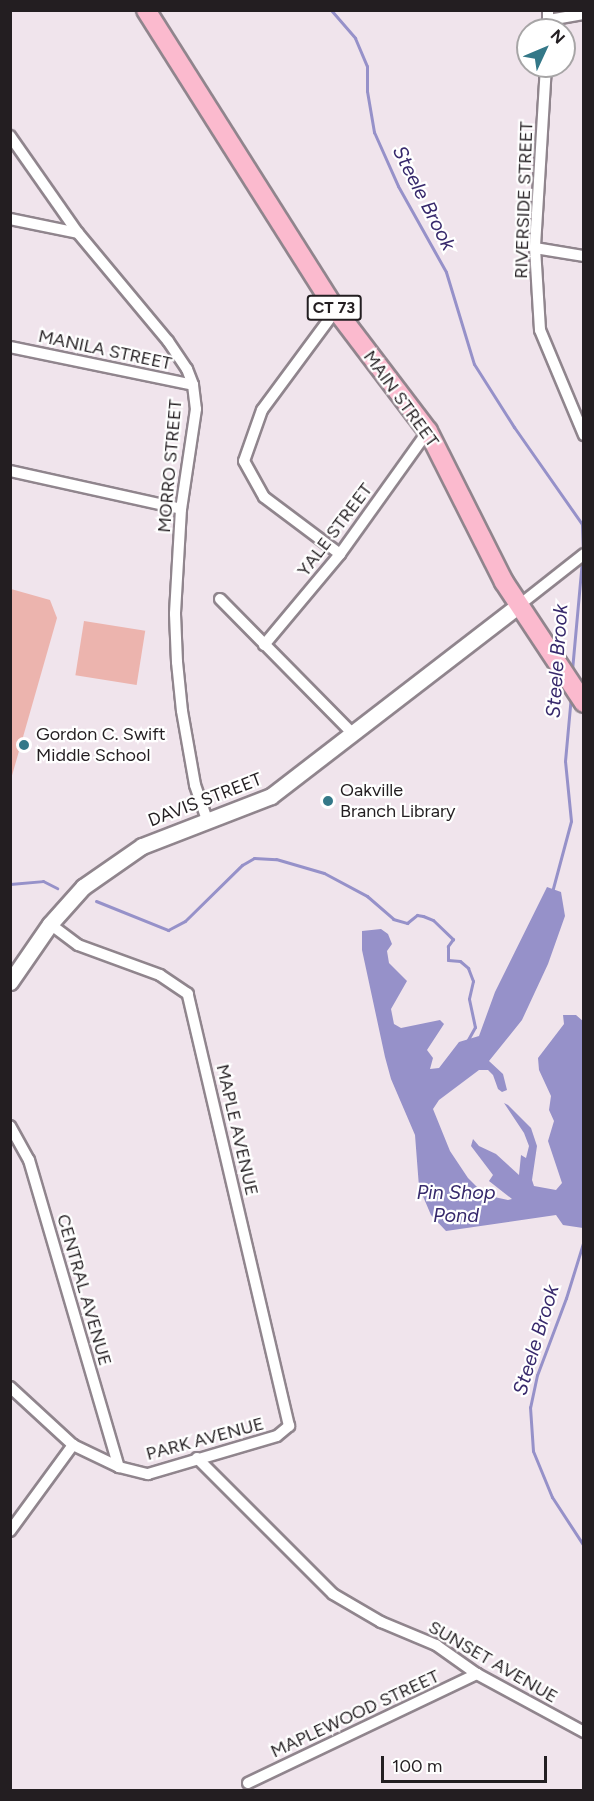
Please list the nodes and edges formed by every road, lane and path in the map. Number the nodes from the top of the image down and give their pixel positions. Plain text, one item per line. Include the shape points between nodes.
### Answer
1 (146, 10) edge
2 (584, 14) edge
3 (560, 18) edge
4 (545, 78) edge
5 (10, 136) edge
6 (10, 219) edge
7 (78, 233) junction
8 (535, 248) junction
9 (584, 256) edge
10 (336, 310) junction
11 (10, 347) edge
12 (193, 385) junction
13 (428, 432) junction
14 (584, 435) edge
15 (10, 471) edge
16 (181, 509) junction
17 (584, 554) edge
18 (340, 555) junction
19 (220, 599) dead end
20 (518, 606) junction
21 (264, 645) junction
22 (584, 703) edge
23 (354, 735) junction
24 (207, 820) junction
25 (50, 924) junction
26 (10, 982) edge
27 (10, 1126) edge
28 (10, 1387) edge
29 (289, 1426) joint
30 (73, 1445) junction
31 (197, 1458) junction
32 (119, 1467) junction
33 (10, 1531) edge
34 (477, 1674) junction
35 (584, 1732) edge
36 (248, 1783) dead end

1 - 10 main road, MAIN STREET / CT 73
2 - 3 street
4 - 8 street, RIVERSIDE STREET
5 - 7 street, MORRO STREET
6 - 7 street
7 - 12 street, MORRO STREET via 168,341
8 - 9 street
8 - 14 street, RIVERSIDE STREET via 540,330
10 - 13 main road, MAIN STREET / CT 73
10 - 18 street via 262,410 244,461 264,497
11 - 12 street, MANILA STREET
12 - 16 street, MORRO STREET via 195,409
13 - 18 street, YALE STREET
13 - 20 main road, MAIN STREET / CT 73
15 - 16 street
16 - 24 street, MORRO STREET via 175,614 177,662 195,785
17 - 20 street
18 - 21 street, YALE STREET
19 - 21 street
20 - 22 main road, MAIN STREET / CT 73
20 - 23 main road, DAVIS STREET
21 - 23 street
23 - 24 main road, DAVIS STREET via 272,796
24 - 25 main road, DAVIS STREET via 142,846 83,887
25 - 26 main road, DAVIS STREET
25 - 29 street, MAPLE AVENUE via 78,945 160,975 188,994
27 - 32 street, CENTRAL AVENUE via 29,1160
28 - 30 street, PARK AVENUE
29 - 31 street, PARK AVENUE via 277,1436
30 - 32 street, PARK AVENUE
30 - 33 street
31 - 32 street, PARK AVENUE via 148,1474
31 - 34 street, SUNSET AVENUE via 333,1594 381,1622 435,1645
34 - 35 street, SUNSET AVENUE
34 - 36 street, MAPLEWOOD STREET

